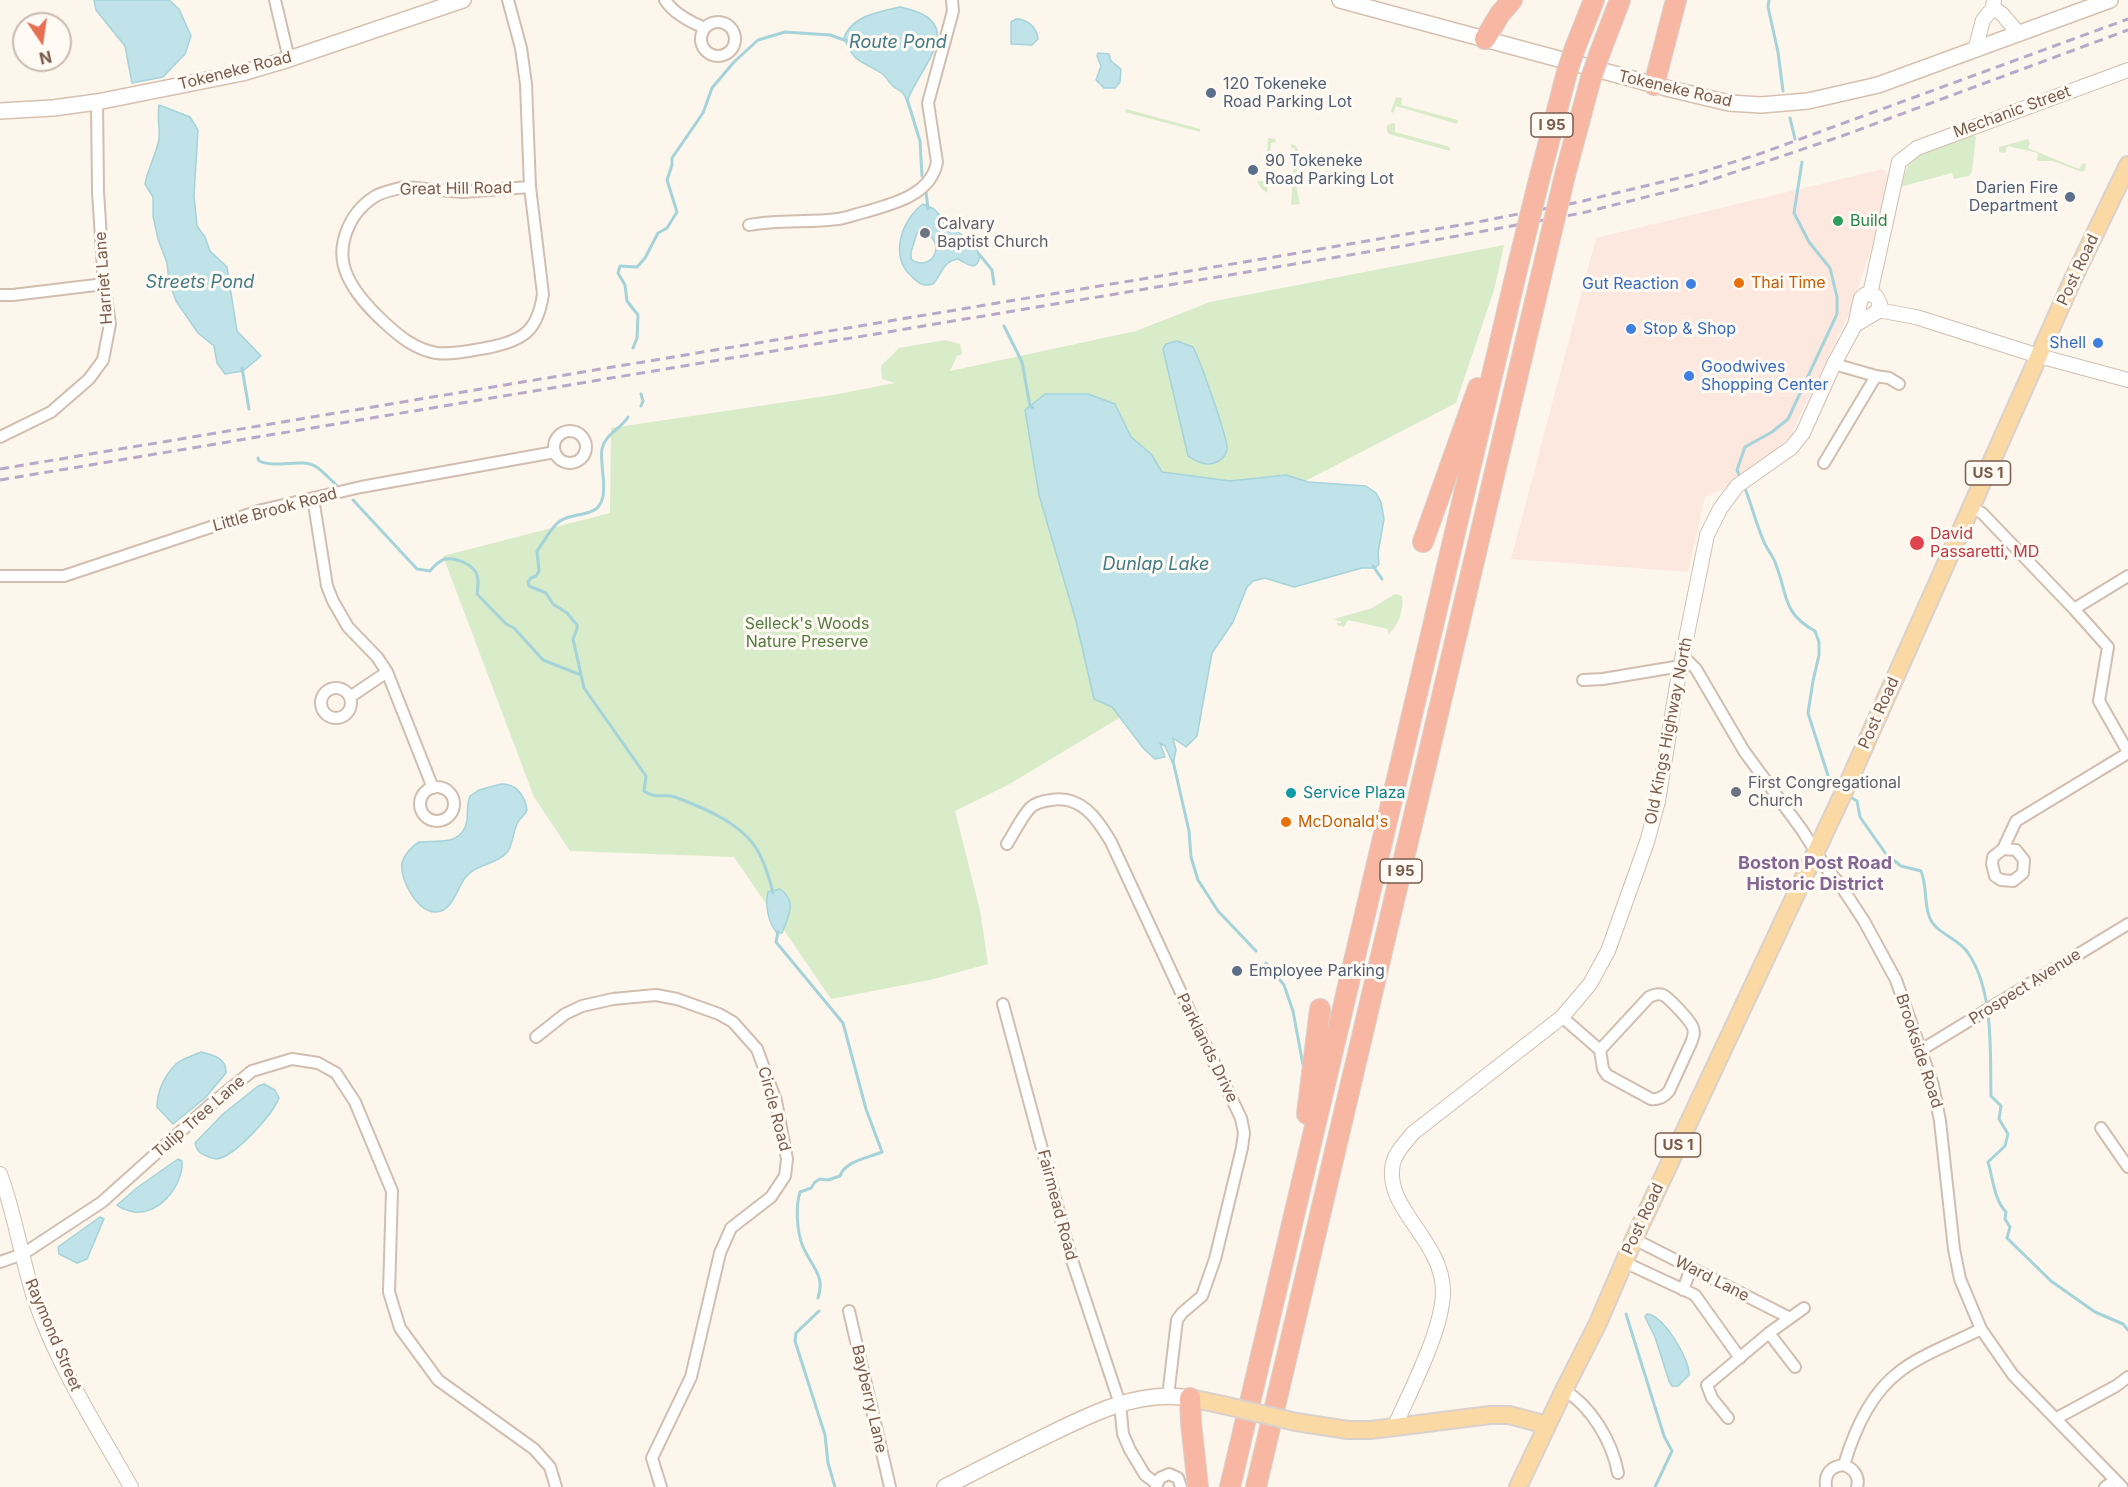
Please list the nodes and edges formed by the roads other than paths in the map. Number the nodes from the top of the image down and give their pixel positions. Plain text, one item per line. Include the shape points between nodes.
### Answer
1 (275, 0) edge
2 (463, 0) edge
3 (507, 0) edge
4 (665, 0) edge
5 (952, 0) edge
6 (1340, 0) edge
7 (1512, 0) edge
8 (1594, 0) edge
9 (1620, 0) edge
10 (1676, 0) edge
11 (2110, 0) edge
12 (1364, 3) edge
13 (1994, 4) edge
14 (705, 28) dead end
15 (2019, 34) junction
16 (1485, 39) junction
17 (1975, 50) junction
18 (289, 59) junction
19 (2128, 70) edge
20 (1654, 85) junction
21 (97, 102) junction
22 (0, 111) edge
23 (2128, 165) edge
24 (530, 187) junction
25 (2122, 194) edge
26 (749, 225) dead end
27 (1518, 266) junction
28 (104, 284) junction
29 (0, 295) edge
30 (1870, 311) junction
31 (2039, 356) junction
32 (1834, 363) junction
33 (1876, 376) junction
34 (2128, 380) edge
35 (1899, 384) dead end
36 (0, 437) edge
37 (555, 452) dead end
38 (1824, 463) dead end
39 (313, 498) junction
40 (1972, 508) junction
41 (1423, 542) dead end
42 (0, 576) edge
43 (2128, 576) edge
44 (2074, 609) junction
45 (1682, 661) junction
46 (387, 672) junction
47 (1583, 680) dead end
48 (350, 697) dead end
49 (2128, 753) edge
50 (433, 788) dead end
51 (1007, 844) dead end
52 (2003, 849) dead end
53 (1815, 850) junction
54 (2128, 924) edge
55 (1003, 1004) dead end
56 (1320, 1009) dead end
57 (1562, 1017) junction
58 (536, 1037) dead end
59 (1600, 1050) junction
60 (1921, 1050) junction
61 (2101, 1128) dead end
62 (2128, 1167) edge
63 (0, 1174) edge
64 (1634, 1239) junction
65 (23, 1254) junction
66 (0, 1262) edge
67 (1624, 1262) junction
68 (1692, 1268) junction
69 (1683, 1290) junction
70 (1804, 1308) dead end
71 (1272, 1310) junction
72 (849, 1311) dead end
73 (1790, 1318) junction
74 (1981, 1329) junction
75 (1769, 1334) junction
76 (1740, 1358) junction
77 (1795, 1367) dead end
78 (2128, 1377) edge
79 (1564, 1390) junction
80 (1168, 1396) junction
81 (1190, 1398) junction
82 (1120, 1404) junction
83 (1728, 1418) dead end
84 (2056, 1418) junction
85 (1547, 1425) junction
86 (1394, 1428) junction
87 (1844, 1465) junction
88 (1618, 1473) dead end
89 (2119, 1484) edge
90 (1157, 1485) edge
91 (131, 1487) edge
92 (556, 1487) edge
93 (661, 1487) edge
94 (890, 1487) edge
95 (945, 1487) edge
96 (1181, 1487) edge
97 (1198, 1487) edge
98 (1230, 1487) edge
99 (1256, 1487) edge
100 (1518, 1487) edge
101 (1826, 1487) edge
102 (1857, 1487) edge
103 (2105, 1487) edge

1 - 18 street
2 - 18 main road, Tokeneke Road
3 - 24 street, Great Hill Road via 521,48 526,84
4 - 14 street via 692,23
5 - 26 street via 953,11 928,103 937,162 928,182 901,200 838,219
6 - 12 main road, Tokeneke Road
7 - 16 highway
8 - 27 highway, I 95, bridge via 1568,72
9 - 99 highway, I 95, bridge via 1591,78 1565,175
10 - 20 highway
11 - 15 main road, Tokeneke Road
12 - 16 main road, Tokeneke Road
13 - 15 street
13 - 17 street via 1983,20
15 - 17 main road, Tokeneke Road
16 - 20 main road, Tokeneke Road
17 - 20 main road, Tokeneke Road via 1878,85 1792,104 1729,102
18 - 21 main road, Tokeneke Road via 242,73
19 - 30 street, Mechanic Street via 1917,148 1899,162 1870,294 1880,304
21 - 22 main road, Tokeneke Road
21 - 28 street, Harriet Lane
23 - 25 main road, Post Road / US 1
24 - 24 street, Great Hill Road via 543,294 536,322 516,340 454,352 423,349 400,337 376,315 348,278 343,254 347,229 375,196 404,187 462,192
25 - 31 main road, Post Road / US 1
27 - 41 highway
27 - 71 highway, I 95
28 - 29 street
28 - 36 street, Harriet Lane via 110,324 104,360 89,379 51,411
30 - 31 street via 1916,317
30 - 32 street, Old Kings Highway North via 1855,326
31 - 34 street
31 - 40 main road, Post Road / US 1
32 - 33 street
32 - 45 street, Old Kings Highway North via 1803,433 1791,448 1737,486 1720,509 1707,535
33 - 35 street
33 - 38 street
37 - 39 street, Little Brook Road
39 - 42 street, Little Brook Road via 262,510 64,576
39 - 46 street via 327,586 333,601 348,627
40 - 44 street via 1982,513
40 - 53 main road, Post Road / US 1
43 - 44 street
44 - 49 street via 2108,647 2099,701
45 - 47 street
45 - 53 street, Brookside Road via 1696,669 1744,752
45 - 57 street, Old Kings Highway North via 1658,801 1647,842 1608,951 1590,984
46 - 48 street
46 - 50 street
49 - 52 street via 2016,821
51 - 80 street, Parklands Drive via 1030,807 1042,801 1071,800 1087,808 1111,842 1241,1118 1242,1148 1215,1258 1202,1296 1177,1320
53 - 60 street, Brookside Road via 1864,921 1896,980
53 - 64 main road, Post Road / US 1
54 - 60 street, Prospect Avenue
55 - 82 street, Fairmead Road via 1071,1257
56 - 71 highway via 1309,1098
57 - 59 street
57 - 86 street, Old Kings Highway North via 1413,1133 1393,1163 1398,1201 1432,1250 1443,1289 1437,1328
58 - 93 street, Circle Road via 582,1006 645,996 677,999 733,1022 757,1049 776,1101 788,1159 785,1176 771,1197 731,1228 720,1253 691,1377 652,1458
59 - 59 street via 1607,1076 1656,1099 1669,1091 1692,1043 1693,1028 1664,995 1657,994 1649,997
60 - 74 street, Brookside Road via 1940,1118 1960,1279
61 - 62 street
63 - 65 street, Raymond Street
64 - 67 main road, Post Road / US 1
64 - 68 street, Ward Lane
65 - 66 street, Tulip Tree Lane
65 - 91 street, Raymond Street via 36,1303 63,1364
65 - 92 street, Tulip Tree Lane via 102,1202 252,1071 292,1059 318,1063 336,1073 355,1102 392,1191 389,1292 400,1328 438,1380 534,1449 550,1467
67 - 69 street
67 - 79 main road, Post Road / US 1
68 - 69 street
68 - 73 street, Ward Lane
69 - 76 street via 1695,1295
70 - 73 street
71 - 98 highway, I 95
72 - 94 street, Bayberry Lane
73 - 75 street
74 - 84 street, Brookside Road via 2013,1375
74 - 87 street via 1919,1360 1888,1382 1863,1416
75 - 76 street
75 - 77 street
76 - 83 street via 1707,1385
78 - 84 street
79 - 85 main road, Post Road / US 1
79 - 88 street via 1578,1398 1599,1428 1612,1450
80 - 81 main road
80 - 82 main road
81 - 86 main road, bridge via 1348,1430
81 - 97 highway
82 - 90 street, Fairmead Road via 1126,1442 1145,1475
82 - 95 main road via 1072,1423
84 - 89 street, Brookside Road
85 - 86 main road via 1509,1415 1490,1415
85 - 100 main road, Post Road / US 1
87 - 101 street via 1827,1473
87 - 102 street via 1855,1471
89 - 103 street
90 - 96 street via 1162,1476 1169,1474 1178,1478

